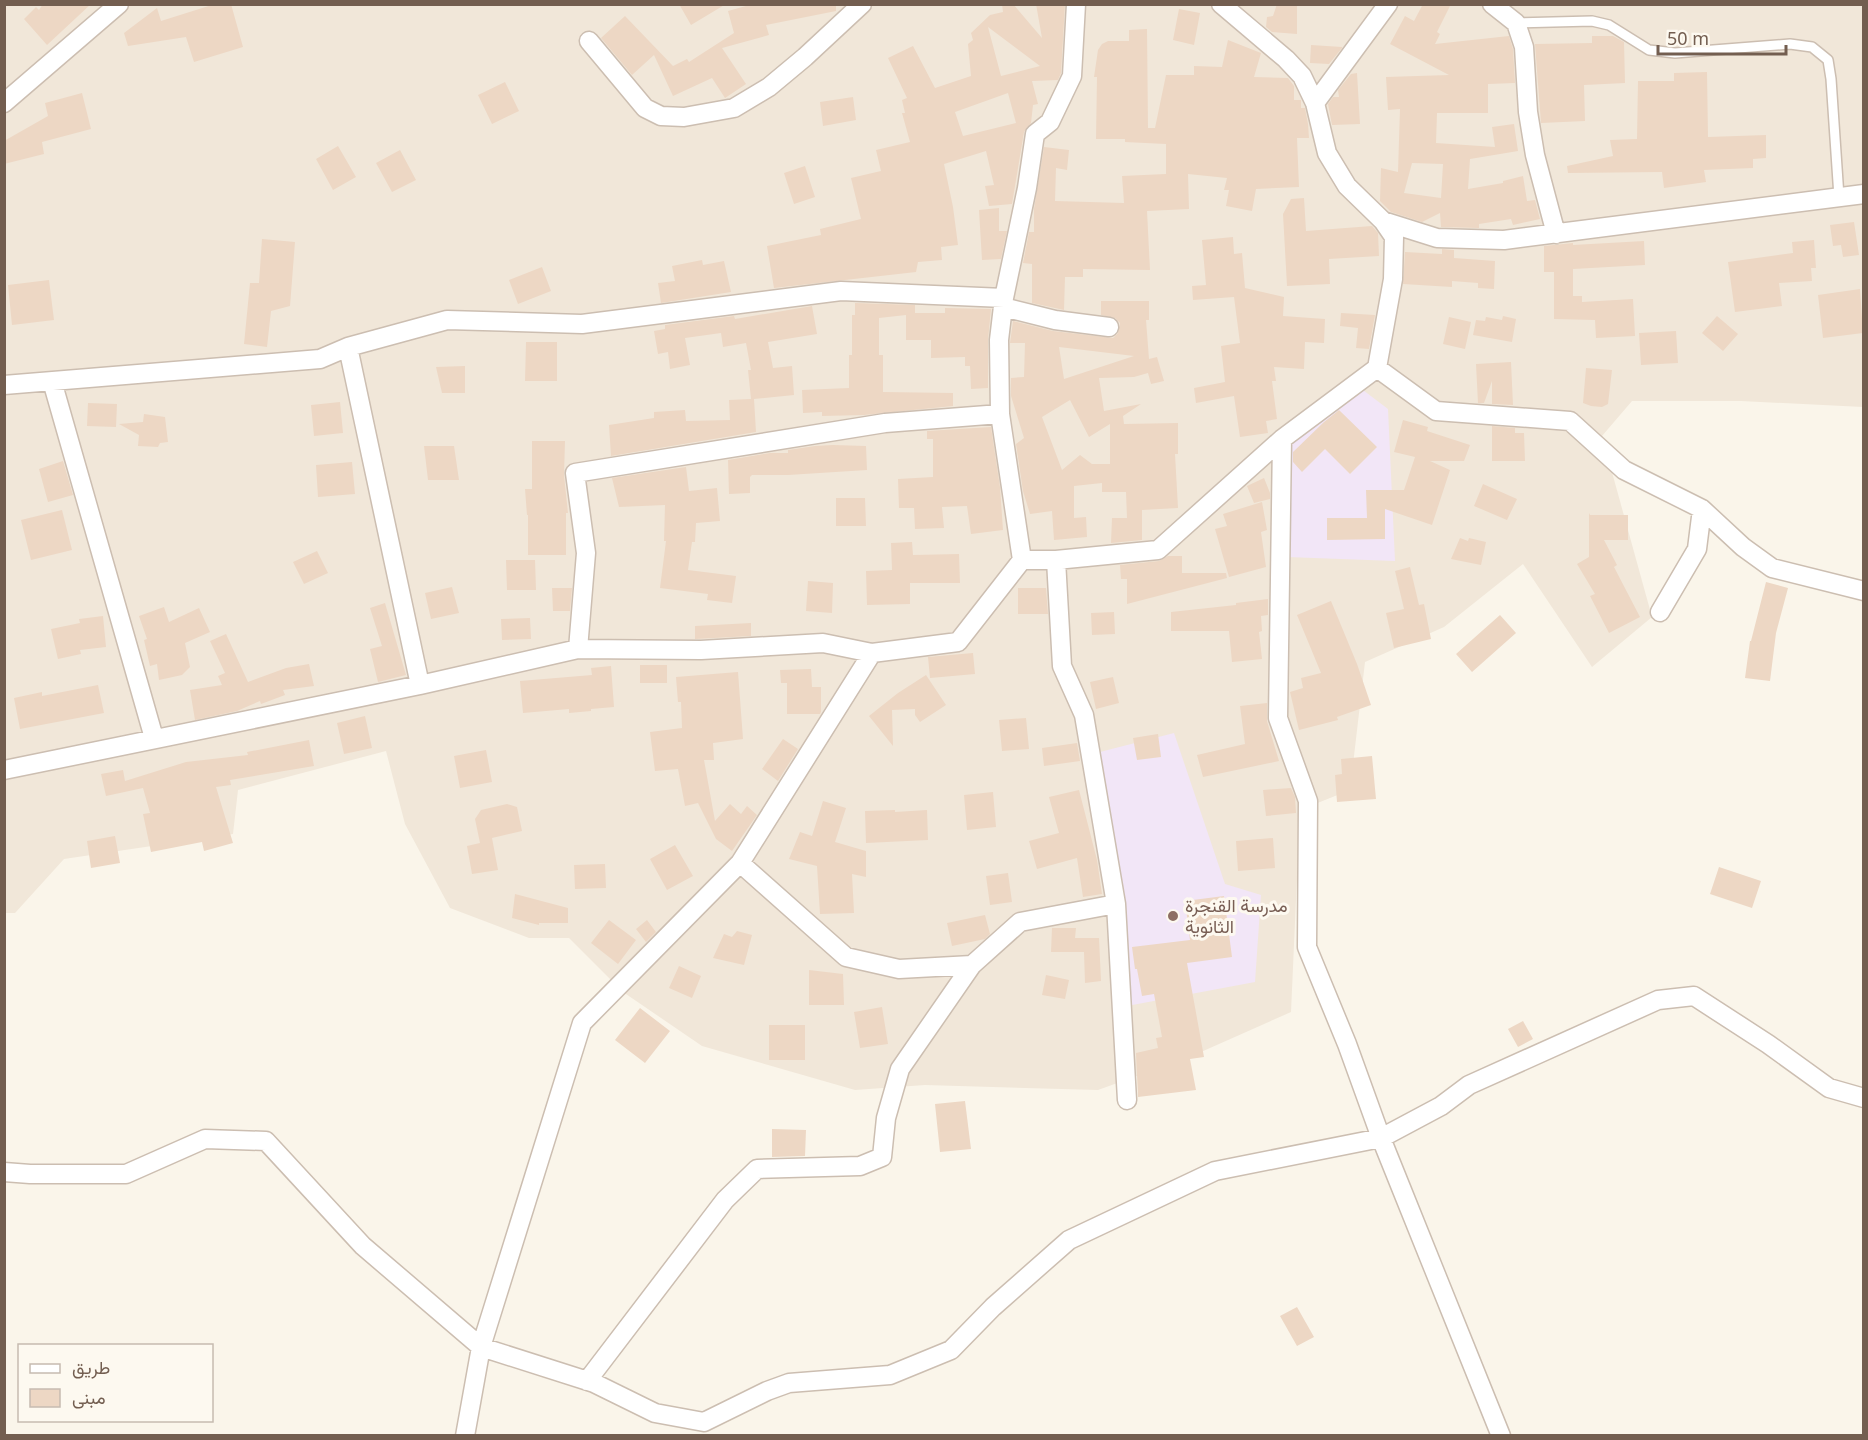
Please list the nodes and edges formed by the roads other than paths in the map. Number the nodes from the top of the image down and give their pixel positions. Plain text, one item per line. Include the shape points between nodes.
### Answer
1 (119, 4) edge
2 (862, 4) edge
3 (1076, 4) edge
4 (1221, 4) edge
5 (1388, 4) edge
6 (1492, 4) edge
7 (1516, 23) junction
8 (589, 41) dead end
9 (4, 103) edge
10 (1315, 103) junction
11 (1863, 194) edge
12 (1839, 197) junction
13 (1383, 221) junction
14 (1556, 234) junction
15 (1004, 303) junction
16 (1109, 327) dead end
17 (348, 347) junction
18 (1377, 368) junction
19 (52, 381) junction
20 (4, 385) edge
21 (999, 414) junction
22 (1282, 439) junction
23 (1702, 509) junction
24 (1056, 560) junction
25 (1022, 561) junction
26 (1863, 591) edge
27 (1660, 612) dead end
28 (578, 649) junction
29 (872, 653) junction
30 (420, 685) junction
31 (154, 738) junction
32 (4, 770) edge
33 (740, 863) junction
34 (1116, 904) junction
35 (972, 965) junction
36 (1863, 1098) edge
37 (1127, 1100) dead end
38 (1381, 1138) junction
39 (4, 1172) edge
40 (482, 1347) junction
41 (587, 1380) junction
42 (465, 1436) edge
43 (1501, 1436) edge

1 - 9 street
2 - 8 street via 769,87 734,108 684,117 660,116 645,108
3 - 15 street via 1072,76 1050,122 1035,134
4 - 10 street via 1286,59 1302,76
5 - 10 street
6 - 7 street
7 - 12 lane via 1592,21 1609,25 1649,50 1675,53 1790,44 1812,47 1828,60 1830,69
7 - 14 street via 1524,47 1535,155
10 - 13 street via 1327,153 1347,186
11 - 12 street
12 - 14 street
13 - 14 street via 1437,238 1504,240
13 - 18 street via 1394,237 1393,279
15 - 16 street via 1055,320
15 - 17 street via 841,291 582,324 447,320
15 - 21 street via 999,340
17 - 19 street via 320,359
17 - 30 street
18 - 22 street
18 - 23 street via 1436,411 1570,421 1624,470
19 - 20 street
19 - 31 street
21 - 25 street
21 - 28 street via 885,423 575,473 586,553
22 - 24 street via 1158,550
22 - 38 street via 1278,718 1308,801 1307,947
23 - 26 street via 1772,568
23 - 27 street via 1697,549
24 - 25 street
24 - 34 street via 1062,666 1084,715
25 - 29 street via 958,642
28 - 29 street via 701,650 824,643
28 - 30 street
29 - 33 street
30 - 31 street
31 - 32 street
33 - 35 street via 846,957 899,969
33 - 40 street via 582,1023
34 - 35 street via 1020,922
34 - 37 street
35 - 41 street via 900,1069 886,1118 882,1157 860,1166 757,1169 725,1200
36 - 38 street via 1829,1088 1694,996 1658,1000 1469,1085 1441,1106
38 - 41 street via 1215,1171 1069,1240 951,1350 890,1375 789,1383 704,1422 656,1413
38 - 43 street
39 - 40 street via 126,1174 205,1139 266,1141 363,1246
40 - 41 street
40 - 42 street

